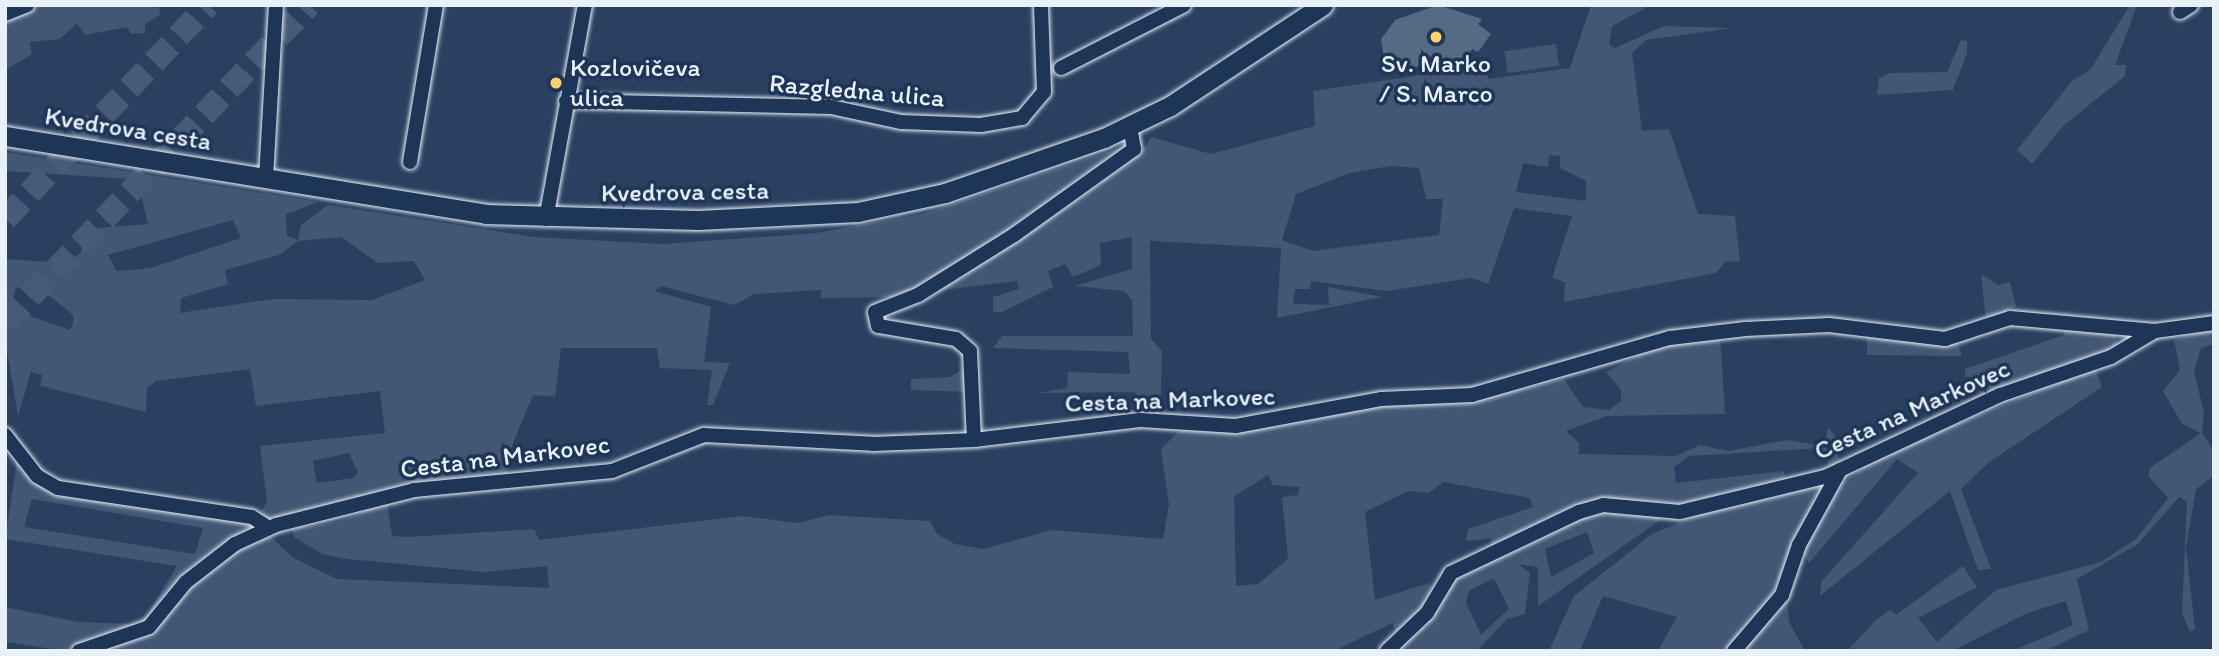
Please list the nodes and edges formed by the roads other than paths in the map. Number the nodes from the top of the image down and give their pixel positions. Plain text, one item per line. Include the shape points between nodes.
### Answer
1 (27, 5) edge
2 (276, 5) edge
3 (436, 5) edge
4 (585, 5) edge
5 (1041, 5) edge
6 (1184, 5) edge
7 (1323, 5) edge
8 (5, 14) edge
9 (1061, 68) dead end
10 (566, 101) junction
11 (1130, 126) junction
12 (5, 136) edge
13 (410, 162) dead end
14 (266, 178) junction
15 (546, 219) junction
16 (2214, 323) edge
17 (2155, 331) junction
18 (5, 435) edge
19 (974, 440) junction
20 (1840, 470) junction
21 (269, 528) junction
22 (79, 651) edge
23 (1387, 651) edge
24 (1734, 651) edge

1 - 8 street
2 - 14 street
3 - 13 street
4 - 10 street
5 - 10 street, Razgledna ulica via 1044,92 1022,118 981,125 901,122 831,107
6 - 9 street
7 - 11 street, Kvedrova cesta via 1224,72
10 - 15 street
11 - 15 street, Kvedrova cesta via 969,186 858,212
11 - 19 street via 1134,149 1014,235 918,295 875,312 878,326 957,339 970,351
12 - 14 street, Kvedrova cesta
14 - 15 street, Kvedrova cesta
16 - 17 street, Cesta na Markovec
17 - 19 street, Cesta na Markovec via 2023,318 1945,339 1829,325 1745,329 1670,338 1472,395 1381,399 1236,426 1129,421
17 - 20 street, Cesta na Markovec via 2111,357 2000,395
18 - 21 street via 37,476 58,488 252,517
19 - 21 street, Cesta na Markovec via 873,444 704,435 611,471 414,490
20 - 23 street, Cesta na Markovec via 1680,512 1604,505 1580,512 1451,573 1427,613
20 - 24 street via 1799,545 1782,595
21 - 22 street, Cesta na Markovec via 235,544 186,582 149,627

